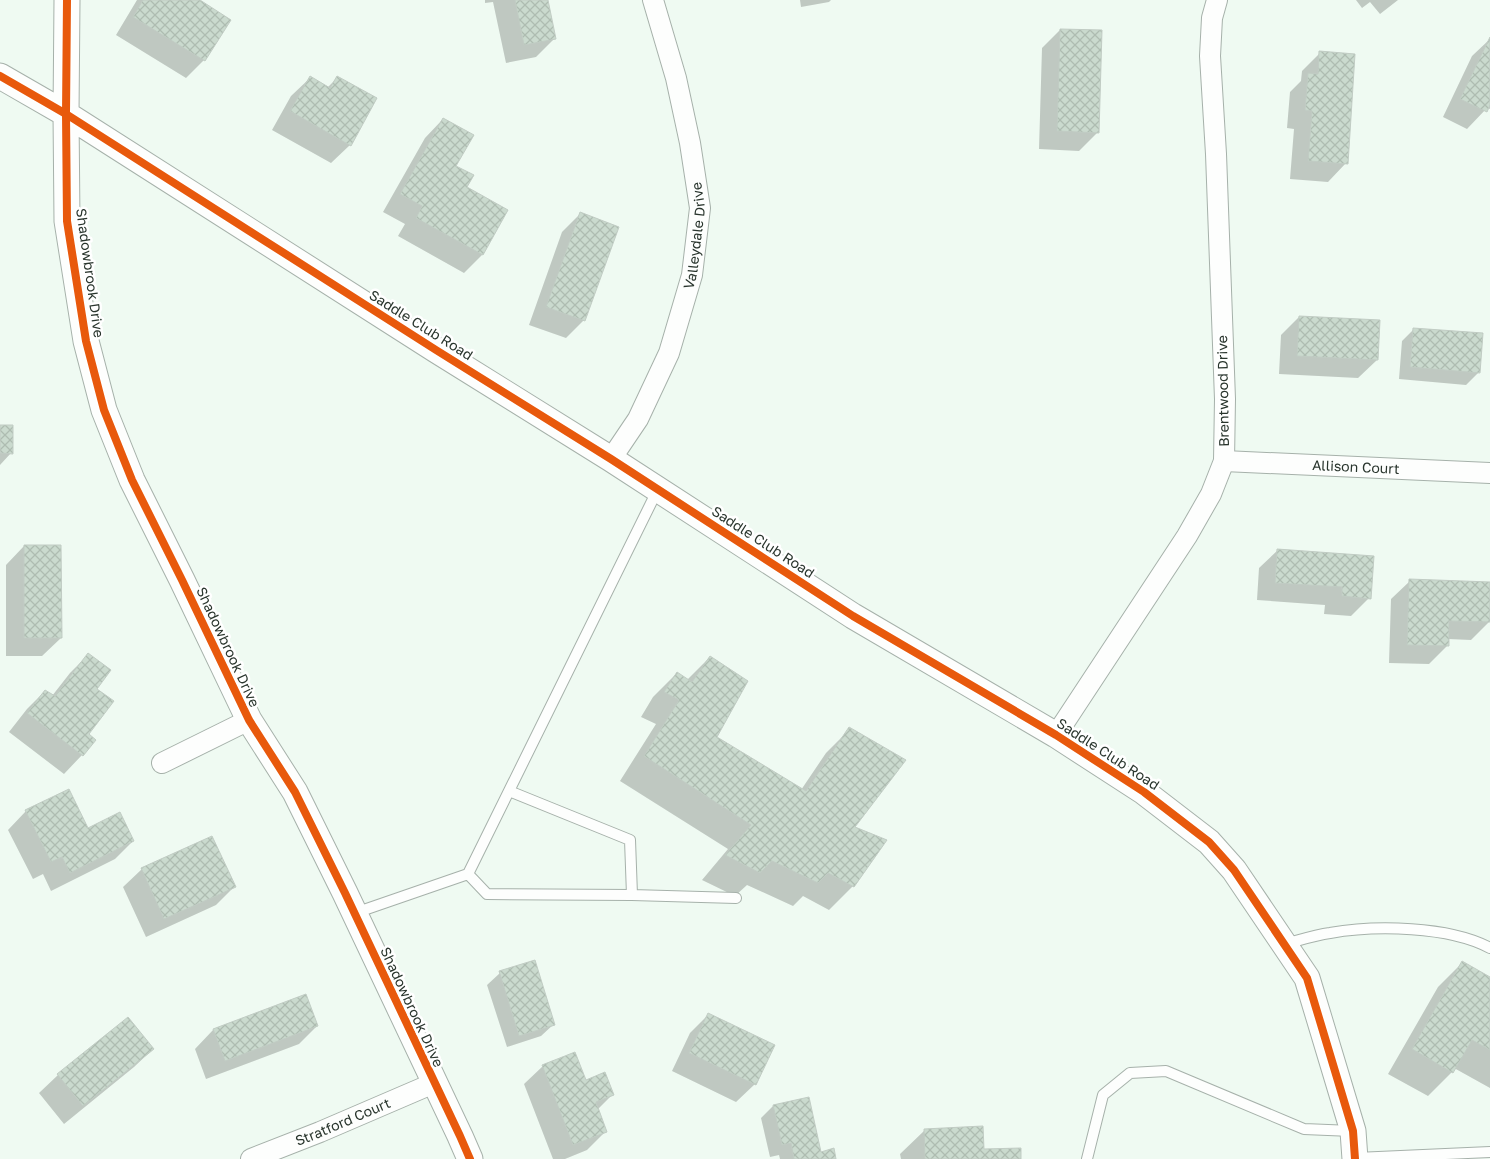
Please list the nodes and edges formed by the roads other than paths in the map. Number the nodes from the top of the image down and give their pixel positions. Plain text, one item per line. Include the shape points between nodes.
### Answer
1 (67, 0) edge
2 (653, 0) edge
3 (1217, 0) edge
4 (0, 76) edge
5 (66, 114) junction
6 (612, 458) junction
7 (1224, 461) junction
8 (1490, 472) edge
9 (658, 489) junction
10 (248, 720) junction
11 (1056, 735) junction
12 (162, 764) dead end
13 (509, 791) junction
14 (468, 874) junction
15 (632, 895) junction
16 (736, 898) dead end
17 (354, 913) junction
18 (1285, 944) junction
19 (1490, 948) edge
20 (434, 1083) junction
21 (1353, 1131) junction
22 (1490, 1152) edge
23 (1355, 1158) edge
24 (251, 1159) edge
25 (470, 1159) edge
26 (1087, 1159) edge

1 - 5 street, Shadowbrook Drive
2 - 6 street, Valleydale Drive via 676,78 700,208 692,275 669,353 638,419
3 - 7 street, Brentwood Drive via 1212,18 1210,56 1218,193
4 - 5 street, Saddle Club Road
5 - 6 street, Saddle Club Road
5 - 10 street, Shadowbrook Drive via 67,220 86,342 104,410 132,480
6 - 9 street, Saddle Club Road
7 - 8 street, Allison Court
7 - 11 street, Brentwood Drive via 1211,494 1187,536
9 - 11 street, Saddle Club Road via 853,616
9 - 13 lane
10 - 12 street
10 - 17 street, Shadowbrook Drive via 295,792
11 - 18 street, Saddle Club Road via 1144,792 1209,842 1234,870
13 - 14 lane
13 - 15 lane via 630,840
14 - 15 lane via 487,894
14 - 17 lane
15 - 16 lane
17 - 20 street, Shadowbrook Drive
18 - 19 lane via 1331,933 1393,928 1456,935
18 - 21 street, Saddle Club Road via 1307,978
20 - 24 street, Stratford Court
20 - 25 street, Shadowbrook Drive
21 - 23 street, Saddle Club Road
21 - 26 lane via 1304,1129 1166,1071 1130,1073 1103,1095
22 - 23 lane

